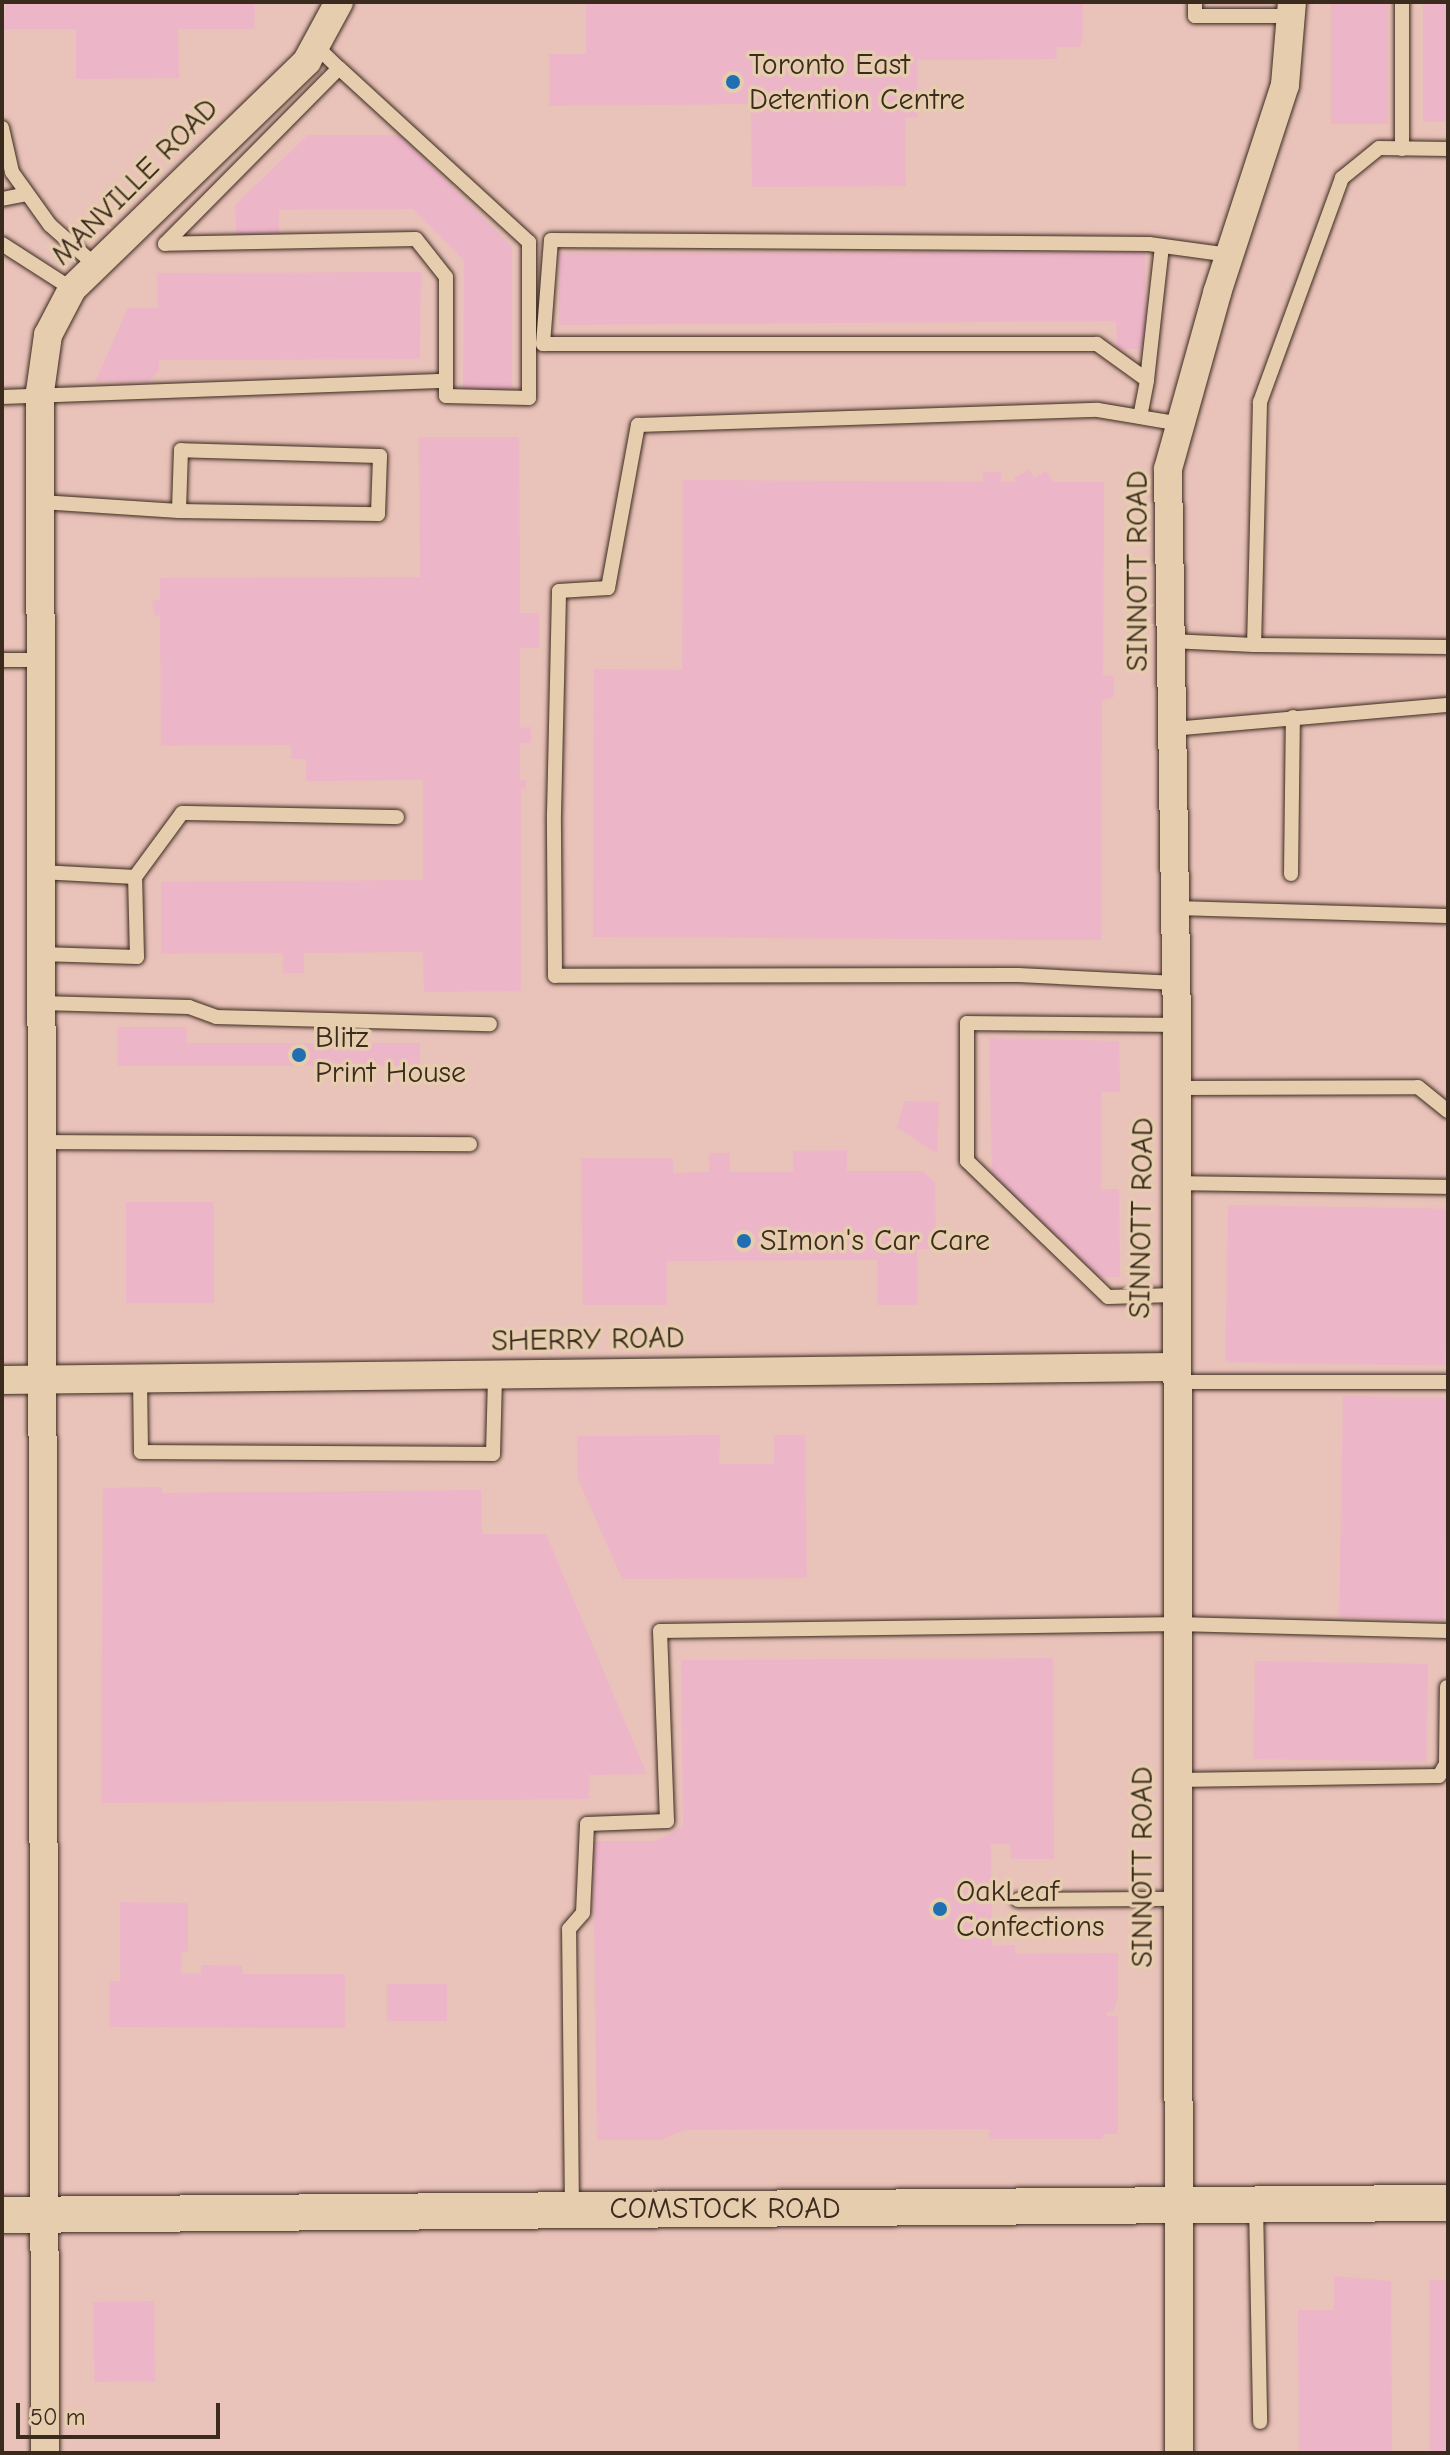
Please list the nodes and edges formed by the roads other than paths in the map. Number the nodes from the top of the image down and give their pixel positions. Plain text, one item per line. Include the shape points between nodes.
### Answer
1 (339, 2) edge
2 (1195, 2) edge
3 (1402, 2) edge
4 (1291, 9) edge
5 (315, 45) junction
6 (339, 68) junction
7 (2, 128) edge
8 (1402, 149) junction
9 (1448, 149) edge
10 (27, 194) junction
11 (2, 199) edge
12 (2, 244) edge
13 (1162, 246) junction
14 (1229, 255) junction
15 (95, 265) junction
16 (72, 289) junction
17 (1147, 380) junction
18 (446, 381) junction
19 (40, 392) junction
20 (2, 397) edge
21 (1140, 417) junction
22 (1181, 424) junction
23 (41, 502) junction
24 (179, 511) junction
25 (1171, 641) junction
26 (1254, 645) junction
27 (1448, 647) edge
28 (2, 660) edge
29 (40, 660) junction
30 (1448, 705) edge
31 (1293, 717) junction
32 (1172, 729) junction
33 (397, 817) dead end
34 (40, 872) junction
35 (1291, 874) dead end
36 (135, 877) junction
37 (1175, 908) junction
38 (1448, 916) edge
39 (40, 954) junction
40 (1176, 983) junction
41 (40, 1003) junction
42 (490, 1024) dead end
43 (1177, 1025) junction
44 (1177, 1088) junction
45 (1448, 1111) edge
46 (41, 1142) junction
47 (470, 1144) dead end
48 (1176, 1183) junction
49 (1448, 1187) edge
50 (1174, 1295) junction
51 (1174, 1374) junction
52 (495, 1375) junction
53 (140, 1379) junction
54 (2, 1380) edge
55 (43, 1380) junction
56 (1448, 1382) edge
57 (1176, 1624) junction
58 (1448, 1631) edge
59 (1447, 1687) edge
60 (1177, 1780) junction
61 (1178, 1899) junction
62 (1018, 1900) dead end
63 (1448, 2203) edge
64 (1256, 2204) junction
65 (1176, 2205) junction
66 (572, 2210) junction
67 (45, 2214) junction
68 (2, 2215) edge
69 (1260, 2422) dead end
70 (45, 2453) edge
71 (1179, 2453) edge

1 - 5 street, MANVILLE ROAD
2 - 4 lane via 1195,16
3 - 8 lane
4 - 14 street, SINNOTT ROAD via 1285,85
5 - 6 lane
5 - 15 street, MANVILLE ROAD via 307,61
6 - 18 lane via 529,242 529,398 446,396
6 - 18 lane via 165,244 416,239 446,277
7 - 10 lane via 12,172
8 - 9 lane
8 - 26 lane via 1379,148 1342,178 1260,402
10 - 11 lane
10 - 15 lane via 50,225
12 - 16 lane
13 - 14 lane
13 - 17 lane
13 - 17 lane via 551,240 548,252 543,344 1097,344
14 - 22 street, SINNOTT ROAD
15 - 16 street, MANVILLE ROAD
16 - 19 street, MANVILLE ROAD via 48,335
17 - 21 lane
18 - 19 lane
19 - 20 lane
19 - 23 street, MANVILLE ROAD
21 - 22 lane
21 - 40 lane via 1098,410 638,425 608,588 559,591 555,976 1018,975
22 - 25 street, SINNOTT ROAD via 1168,469
23 - 24 lane
23 - 29 street, MANVILLE ROAD
24 - 24 lane via 378,514 380,456 181,450
25 - 26 lane
25 - 32 street, SINNOTT ROAD
26 - 27 lane
28 - 29 lane
29 - 34 street, MANVILLE ROAD
30 - 31 lane
31 - 32 lane
31 - 35 lane
32 - 37 street, SINNOTT ROAD
33 - 36 lane via 182,813
34 - 36 lane
34 - 39 street, MANVILLE ROAD
36 - 39 lane via 137,957
37 - 38 lane
37 - 40 street, SINNOTT ROAD
39 - 41 street, MANVILLE ROAD
40 - 43 street, SINNOTT ROAD
41 - 42 lane via 189,1007 216,1017
41 - 46 street, MANVILLE ROAD
43 - 44 street, SINNOTT ROAD
43 - 50 lane via 967,1023 967,1161 1108,1297
44 - 45 lane via 1418,1087
44 - 48 street, SINNOTT ROAD
46 - 47 lane
46 - 55 street, MANVILLE ROAD
48 - 49 lane
48 - 50 street, SINNOTT ROAD
50 - 51 street, SINNOTT ROAD
51 - 52 street, SHERRY ROAD
51 - 56 lane
51 - 57 street, SINNOTT ROAD
52 - 53 street, SHERRY ROAD
52 - 53 lane via 493,1454 141,1452
53 - 55 street, SHERRY ROAD
54 - 55 street, SHERRY ROAD
55 - 67 street, MANVILLE ROAD
57 - 58 lane
57 - 60 street, SINNOTT ROAD
57 - 66 lane via 660,1631 667,1821 587,1824 583,1913 569,1929
59 - 60 lane via 1446,1764 1439,1776
60 - 61 street, SINNOTT ROAD
61 - 62 lane
61 - 65 street, SINNOTT ROAD
63 - 64 street, COMSTOCK ROAD
64 - 65 street, COMSTOCK ROAD
64 - 69 lane
65 - 66 street, COMSTOCK ROAD
65 - 71 street, SINNOTT ROAD
66 - 67 street, COMSTOCK ROAD
67 - 68 street, COMSTOCK ROAD
67 - 70 street, MANVILLE ROAD

